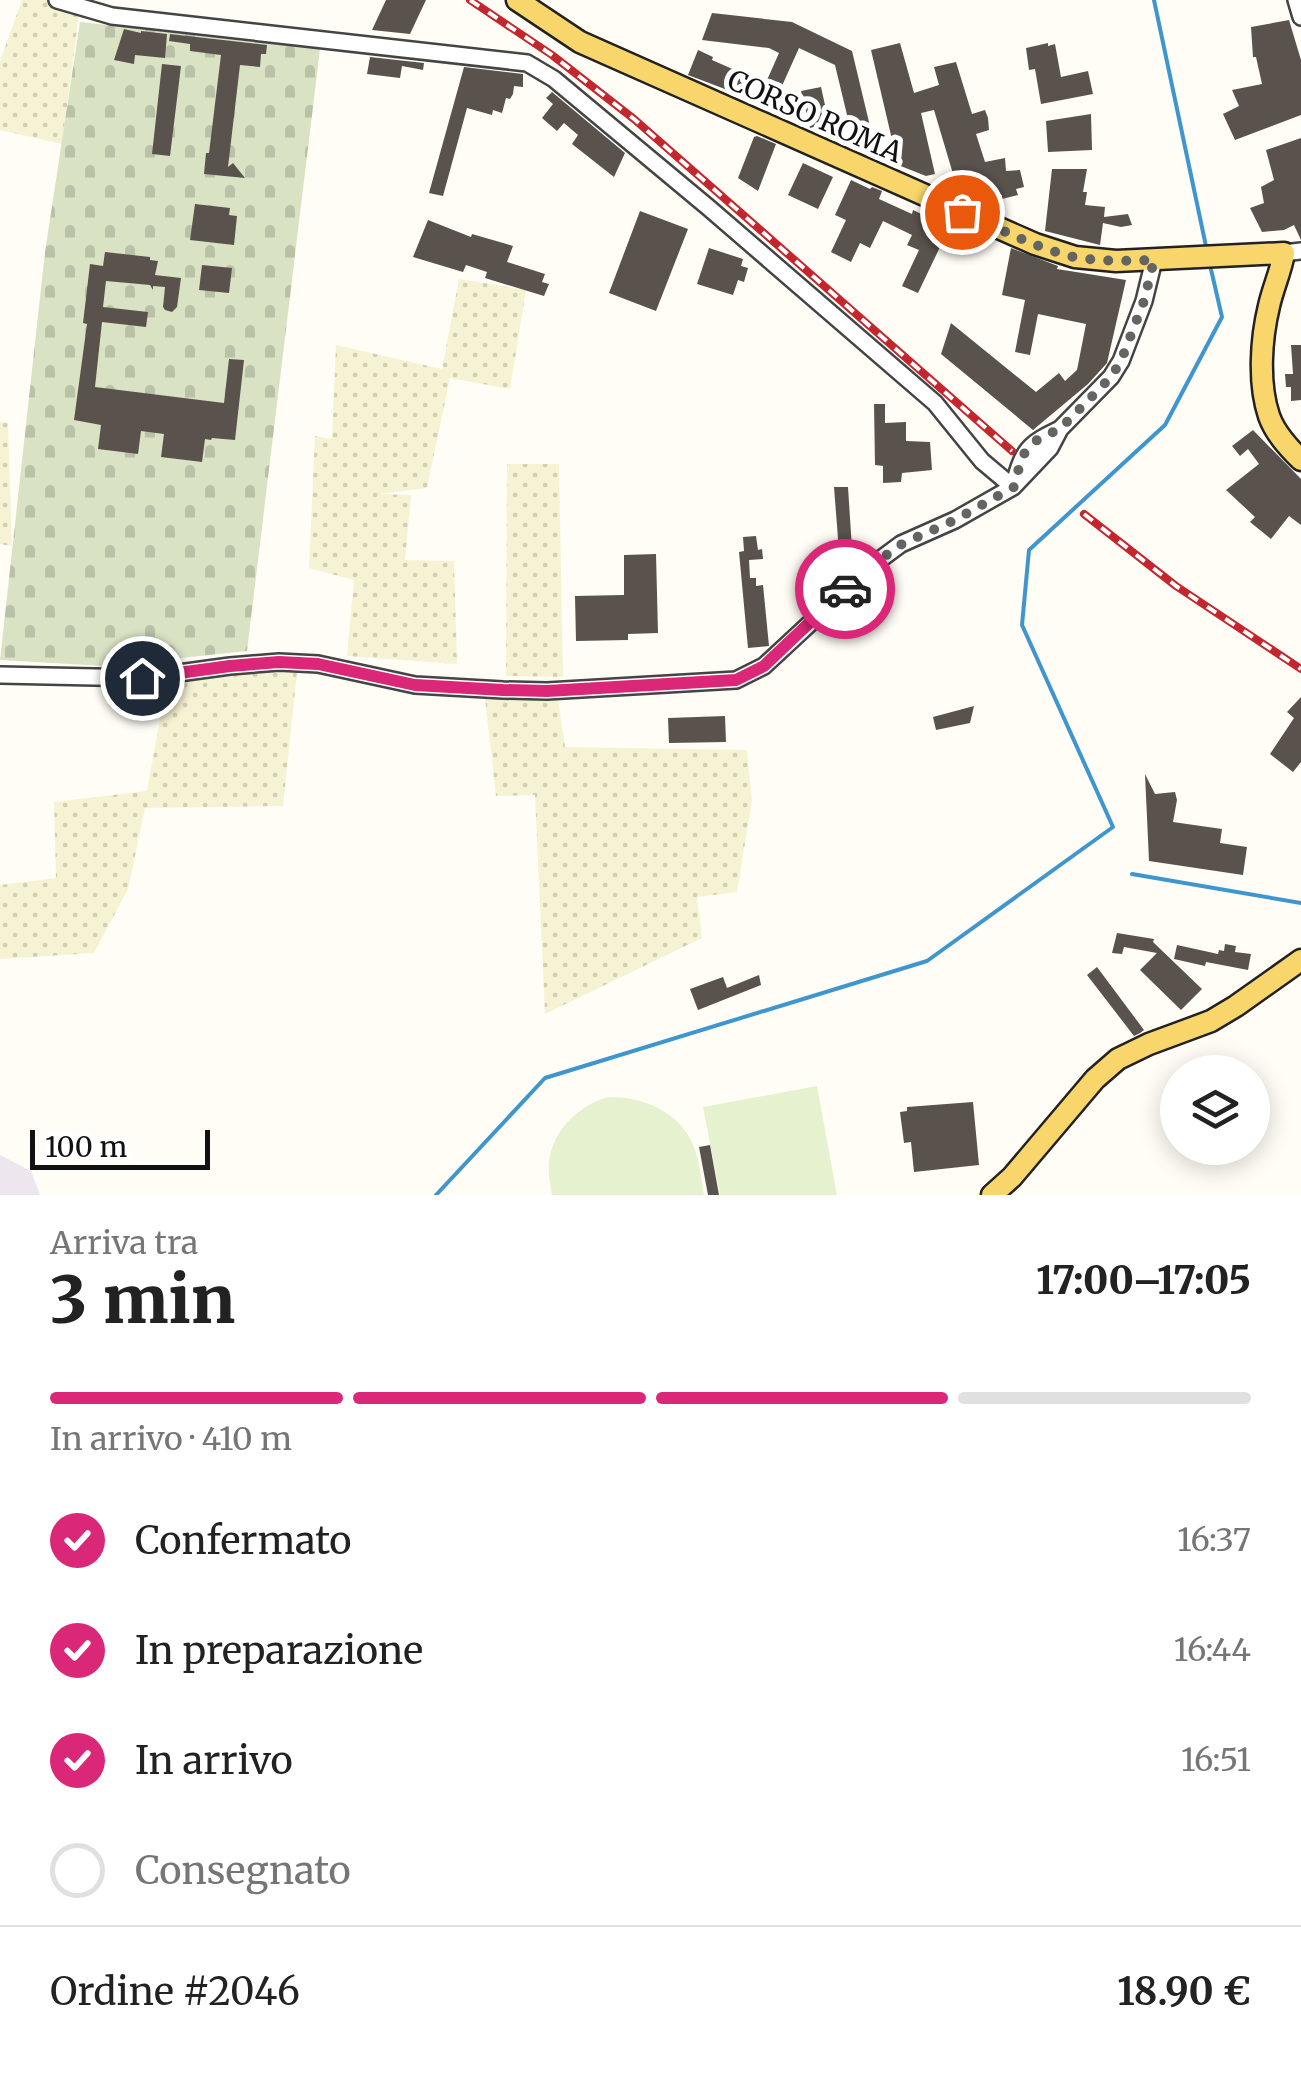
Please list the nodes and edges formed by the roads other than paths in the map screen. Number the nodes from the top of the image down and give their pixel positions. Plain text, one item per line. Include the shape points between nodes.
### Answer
1 (57, 0) edge
2 (517, 0) edge
3 (1292, 252) edge
4 (1154, 260) junction
5 (1301, 460) edge
6 (1014, 487) junction
7 (0, 675) edge
8 (1301, 961) edge
9 (992, 1195) edge

1 - 6 street via 112,16 527,63 554,78 934,403 982,461
2 - 4 main road, CORSO ROMA via 580,42 1035,244 1074,257
3 - 4 main road, CORSO ROMA
3 - 5 main road via 1269,302 1264,386 1269,416
4 - 6 street via 1121,361
6 - 7 street via 902,544 764,666 736,680 547,691 470,688 279,662 142,678
8 - 9 main road via 1211,1021 1118,1059

